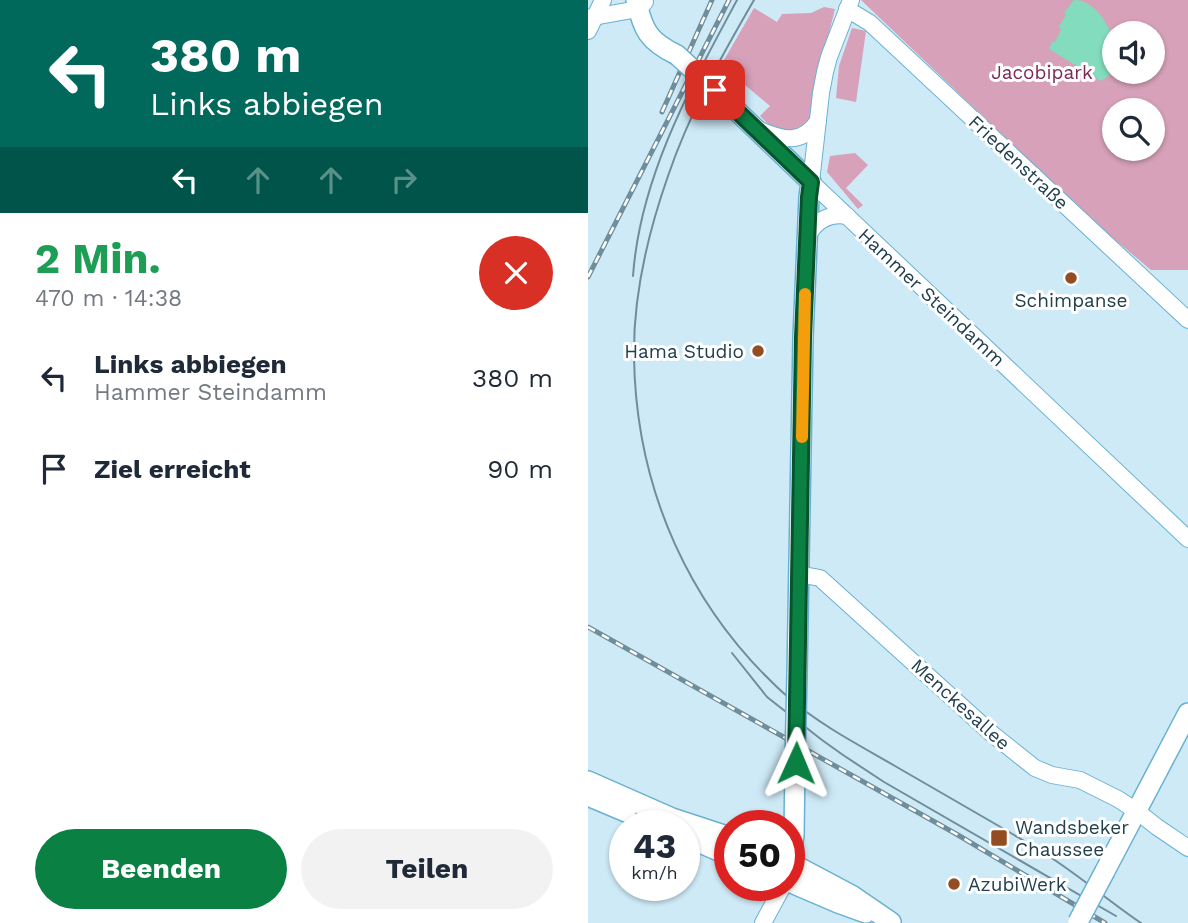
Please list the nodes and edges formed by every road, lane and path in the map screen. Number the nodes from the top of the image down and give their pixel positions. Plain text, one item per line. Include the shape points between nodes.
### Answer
1 (642, 2) edge
2 (849, 5) edge
3 (596, 10) edge
4 (818, 121) junction
5 (757, 129) junction
6 (811, 182) junction
7 (847, 216) junction
8 (807, 239) junction
9 (1188, 320) edge
10 (1188, 539) edge
11 (798, 574) junction
12 (1188, 713) edge
13 (588, 781) edge
14 (588, 796) edge
15 (621, 810) edge
16 (795, 810) edge
17 (1138, 811) junction
18 (714, 832) edge
19 (1188, 848) edge
20 (805, 870) edge
21 (805, 889) edge
22 (775, 901) edge
23 (763, 923) edge
24 (892, 923) edge
25 (1078, 923) edge

1 - 3 street
1 - 5 main road, Hammer Steindamm, bridge via 643,26 660,47 677,55
2 - 4 street via 829,57
2 - 9 street, Friedenstraße
4 - 5 street via 793,139
4 - 6 street
5 - 6 main road, Hammer Steindamm
6 - 7 street, Hammer Steindamm
6 - 8 main road
7 - 8 street via 821,221
7 - 10 street, Hammer Steindamm
8 - 11 main road
11 - 16 main road, bridge
11 - 17 street, Menckesallee via 820,578 1035,768 1080,780
12 - 17 main road
13 - 18 main road
14 - 15 main road
17 - 19 street, Menckesallee
17 - 25 main road, bridge
20 - 24 main road
21 - 24 main road
22 - 23 street

